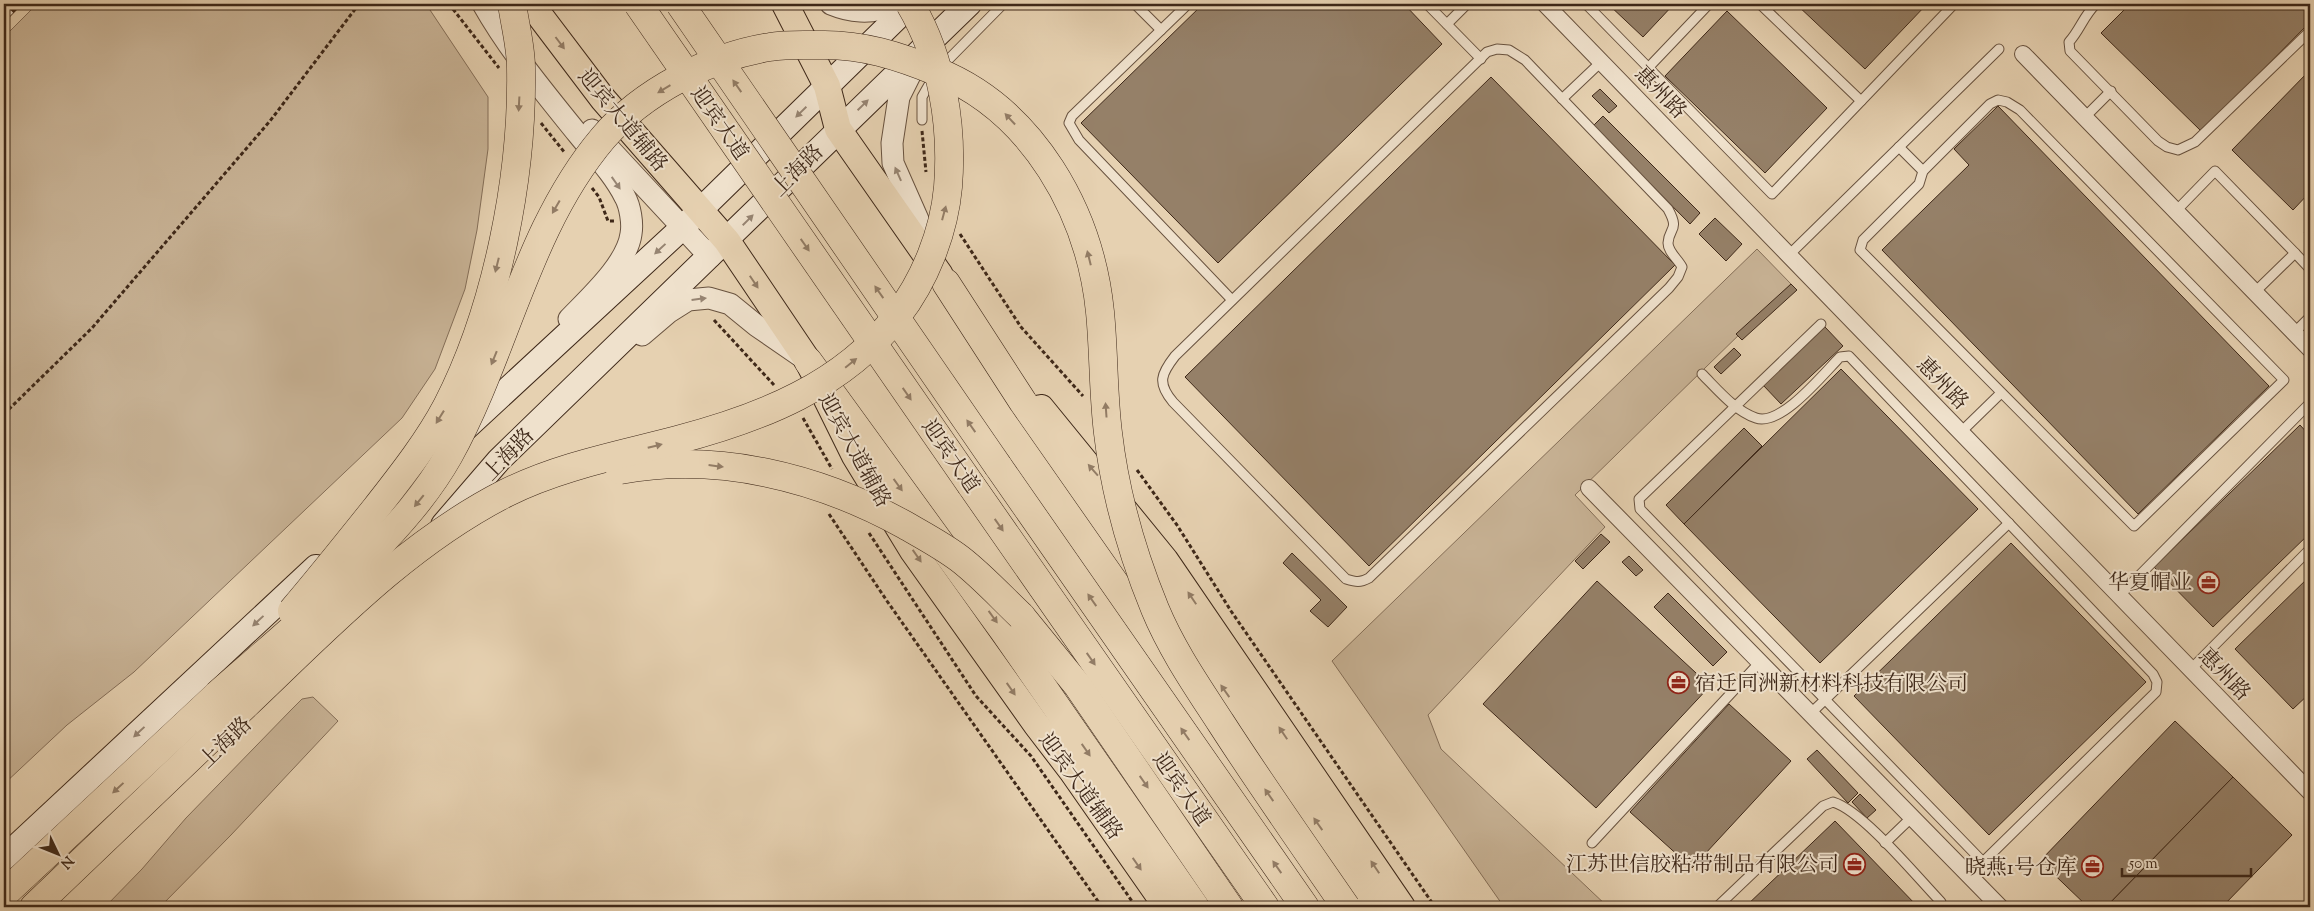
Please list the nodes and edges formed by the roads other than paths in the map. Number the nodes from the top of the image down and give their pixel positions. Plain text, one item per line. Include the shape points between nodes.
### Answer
1 (483, 4) edge
2 (493, 4) edge
3 (512, 4) edge
4 (531, 4) edge
5 (638, 4) edge
6 (680, 4) edge
7 (785, 4) edge
8 (830, 4) edge
9 (890, 4) edge
10 (910, 4) edge
11 (969, 4) edge
12 (979, 4) edge
13 (1003, 4) edge
14 (1135, 4) edge
15 (1188, 4) edge
16 (1427, 4) edge
17 (1467, 4) edge
18 (1545, 4) edge
19 (1586, 4) edge
20 (1709, 4) edge
21 (1760, 4) edge
22 (1954, 4) edge
23 (2096, 4) edge
24 (1447, 24) junction
25 (1161, 30) junction
26 (2310, 31) edge
27 (1999, 49) dead end
28 (2023, 54) dead end
29 (1481, 59) junction
30 (1601, 62) junction
31 (1648, 68) junction
32 (827, 86) junction
33 (2111, 91) junction
34 (1562, 99) junction
35 (1861, 101) junction
36 (2085, 117) junction
37 (922, 120) dead end
38 (838, 129) junction
39 (1899, 147) junction
40 (1923, 171) junction
41 (2176, 211) junction
42 (691, 220) junction
43 (718, 249) junction
44 (2295, 253) junction
45 (1789, 255) junction
46 (2310, 269) edge
47 (946, 283) junction
48 (2255, 292) junction
49 (1232, 300) junction
50 (2310, 317) edge
51 (1820, 324) dead end
52 (2294, 333) junction
53 (2310, 350) edge
54 (808, 361) junction
55 (1702, 374) dead end
56 (2001, 393) junction
57 (2310, 403) edge
58 (1736, 406) junction
59 (1962, 432) junction
60 (442, 450) junction
61 (500, 460) junction
62 (1589, 488) dead end
63 (2009, 523) junction
64 (2310, 549) edge
65 (2120, 596) junction
66 (1760, 662) junction
67 (2191, 669) junction
68 (1825, 700) junction
69 (228, 703) junction
70 (1810, 714) junction
71 (2310, 792) edge
72 (1912, 817) junction
73 (1592, 843) dead end
74 (1885, 843) junction
75 (4, 858) edge
76 (4, 894) edge
77 (34, 907) edge
78 (52, 907) edge
79 (1167, 907) edge
80 (1195, 907) edge
81 (1229, 907) edge
82 (1264, 907) edge
83 (1305, 907) edge
84 (1346, 907) edge
85 (1376, 907) edge
86 (1402, 907) edge
87 (1717, 907) edge
88 (1935, 907) edge
89 (2000, 907) edge

1 -> 60 street via 496,27 546,94 616,182 626,198 631,234 625,253 603,284
2 - 42 street via 578,114
3 -> 69 highway, bridge via 521,66 518,143 498,265 470,352 447,406 409,466
4 -> 42 main road, 迎宾大道辅路
5 -> 82 highway, 迎宾大道, bridge
83 -> 6 highway, 迎宾大道, bridge
7 - 32 main road
8 - 9 street via 860,12
10 - 32 main road, 上海路
69 -> 10 highway, bridge via 416,549 462,517 509,492 562,472 768,412 818,387 879,339 913,295 946,209 950,158 945,98 923,26
38 -> 11 main road, 上海路
47 -> 12 street via 893,163 892,143 899,97 911,73
13 - 37 lane via 929,82 922,98
14 - 25 lane
15 - 25 lane
16 - 24 lane
17 - 24 lane
18 - 30 street, 惠州路
19 - 31 lane
20 - 31 lane
21 - 35 lane
22 - 35 lane
23 - 33 lane via 2086,13 2082,26 2068,42 2070,51
24 - 29 lane
25 - 49 lane via 1072,116 1069,123 1079,140
26 - 33 lane via 2186,148 2178,150 2158,141
27 - 39 lane
28 - 36 street
29 - 34 lane via 1487,52 1508,50 1524,60
29 - 49 lane
30 - 34 lane
30 - 45 street, 惠州路
31 - 35 lane via 1772,194
32 - 38 main road
32 -> 42 main road, 上海路
33 - 36 lane
34 - 49 lane via 1668,209 1674,220 1668,243 1670,252 1682,267 1678,277 1369,578 1361,582 1346,579 1163,390 1162,379 1167,366
36 - 41 street
43 -> 38 main road, 上海路
38 - 47 main road
39 - 40 lane
39 - 45 lane
40 - 56 lane via 1919,184 1863,240 1860,250
40 - 56 lane via 1990,104 1998,100 2007,102 2020,110 2284,380 2134,526
41 - 44 lane via 2216,171
41 - 48 street
42 - 43 main road, 迎宾大道辅路
42 -> 60 main road, 上海路
43 -> 54 main road, 迎宾大道辅路
43 - 61 main road, 上海路
44 - 46 lane
44 - 48 lane
45 - 59 street, 惠州路
85 -> 47 highway via 1023,402
86 -> 47 main road via 1165,560 1062,434
48 - 52 street
50 - 52 lane
51 - 58 lane
52 - 53 street
61 -> 54 street via 669,312 688,300 705,298 730,304
54 -> 79 main road, 迎宾大道辅路 via 855,456 913,551
54 -> 80 highway via 1004,631
55 - 58 lane
56 - 59 lane
57 - 65 lane
58 - 63 lane via 1757,419 1770,418 1786,410 1840,357 1849,356
58 - 68 lane via 1639,499 1640,509
59 - 65 street, 惠州路
60 -> 75 main road, 上海路
61 - 78 main road, 上海路 via 392,582
62 - 66 street
63 - 68 lane
63 - 68 lane via 2153,674 2157,682 2156,692 1983,862
64 - 67 lane
65 - 67 street, 惠州路
66 - 70 street
66 - 73 lane
67 - 71 street, 惠州路
68 - 70 lane
69 -> 76 highway, 上海路
69 - 77 highway, 上海路
69 -> 81 highway, bridge via 426,550 500,511 554,488 606,472 686,463 776,473 872,507 929,539 960,559 1021,616 1078,686
84 -> 69 highway, bridge via 1175,652 1156,610 1128,536 1108,434 1100,306 1089,255 1070,200 1043,155 1002,111 958,80 894,54 839,44 773,46 732,56 696,70 643,101 607,133 576,173 547,223 476,403 447,460 421,499
70 - 72 street
72 - 74 lane
72 - 89 street
74 - 87 lane via 1844,805 1834,802 1823,806
74 - 88 lane via 1941,902

